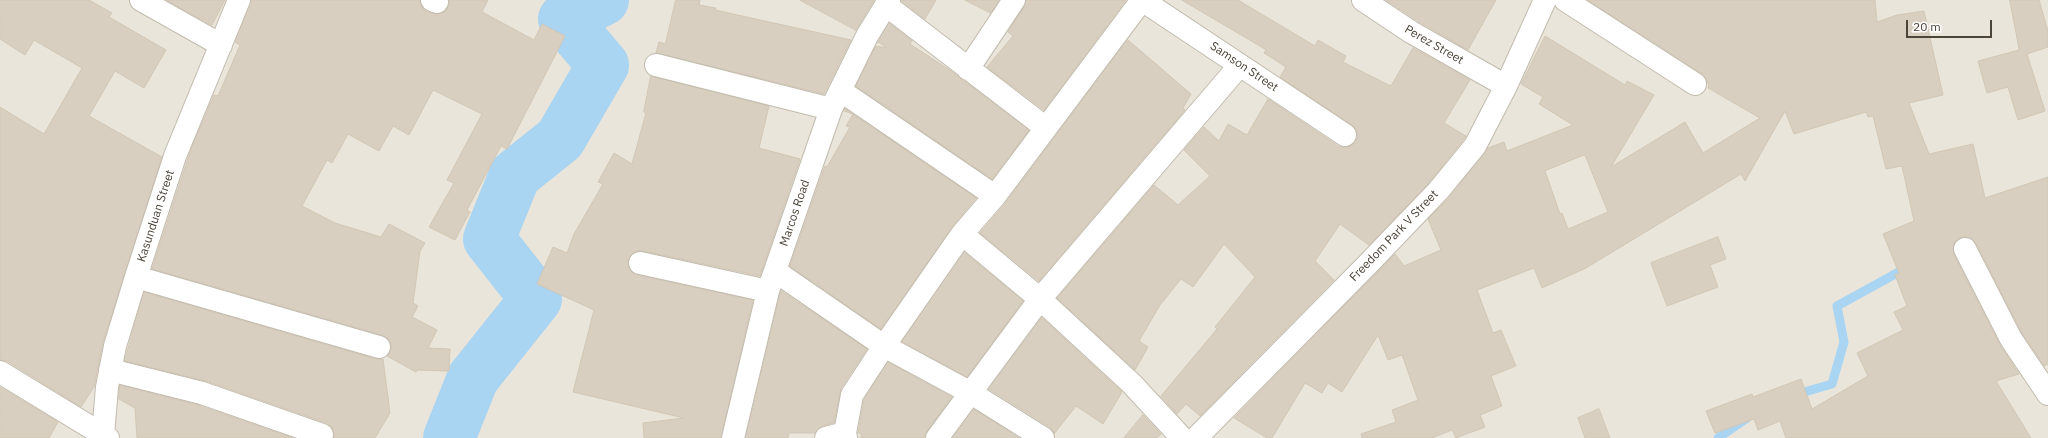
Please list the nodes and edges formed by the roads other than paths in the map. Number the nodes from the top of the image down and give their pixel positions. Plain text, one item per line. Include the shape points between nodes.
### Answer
1 (141, 0) edge
2 (239, 0) edge
3 (1014, 0) edge
4 (1142, 0) edge
5 (1362, 0) edge
6 (1545, 0) edge
7 (1565, 0) edge
8 (888, 3) edge
9 (221, 45) junction
10 (656, 65) dead end
11 (1240, 65) junction
12 (968, 69) junction
13 (1695, 84) dead end
14 (1506, 86) junction
15 (836, 100) junction
16 (1046, 128) junction
17 (1345, 135) dead end
18 (994, 196) junction
19 (962, 234) junction
20 (1965, 249) dead end
21 (640, 263) dead end
22 (136, 277) junction
23 (772, 281) junction
24 (1040, 299) junction
25 (884, 346) junction
26 (379, 347) dead end
27 (110, 370) junction
28 (0, 372) edge
29 (972, 393) junction
30 (2048, 394) edge
31 (322, 435) dead end
32 (105, 436) edge
33 (839, 436) edge
34 (733, 438) edge
35 (937, 438) edge
36 (1043, 438) edge
37 (1182, 438) edge
38 (1196, 438) edge

1 - 9 street
2 - 9 street, Kasunduan Street
3 - 12 street
4 - 11 street, Samson Street
4 - 16 street
5 - 14 street, Perez Street via 1411,32
6 - 14 street, Freedom Park V Street
7 - 13 street
8 - 12 street
8 - 15 street, Marcos Road via 868,36
9 - 22 street, Kasunduan Street via 175,156
10 - 15 street
11 - 17 street, Samson Street
11 - 24 street
12 - 16 street
14 - 38 street, Freedom Park V Street via 1475,146 1438,191
15 - 18 street
15 - 23 street, Marcos Road
16 - 18 street
18 - 19 street
19 - 24 street
19 - 25 street
20 - 30 street via 2011,339
21 - 23 street
22 - 26 street
22 - 27 street, Kasunduan Street
23 - 25 street
23 - 34 street, Marcos Road
24 - 29 street via 1010,337
24 - 37 street via 1132,384
25 - 29 street
25 - 33 street via 852,395
27 - 31 street via 202,393
27 - 32 street, Kasunduan Street
28 - 32 street
29 - 35 street
29 - 36 street

